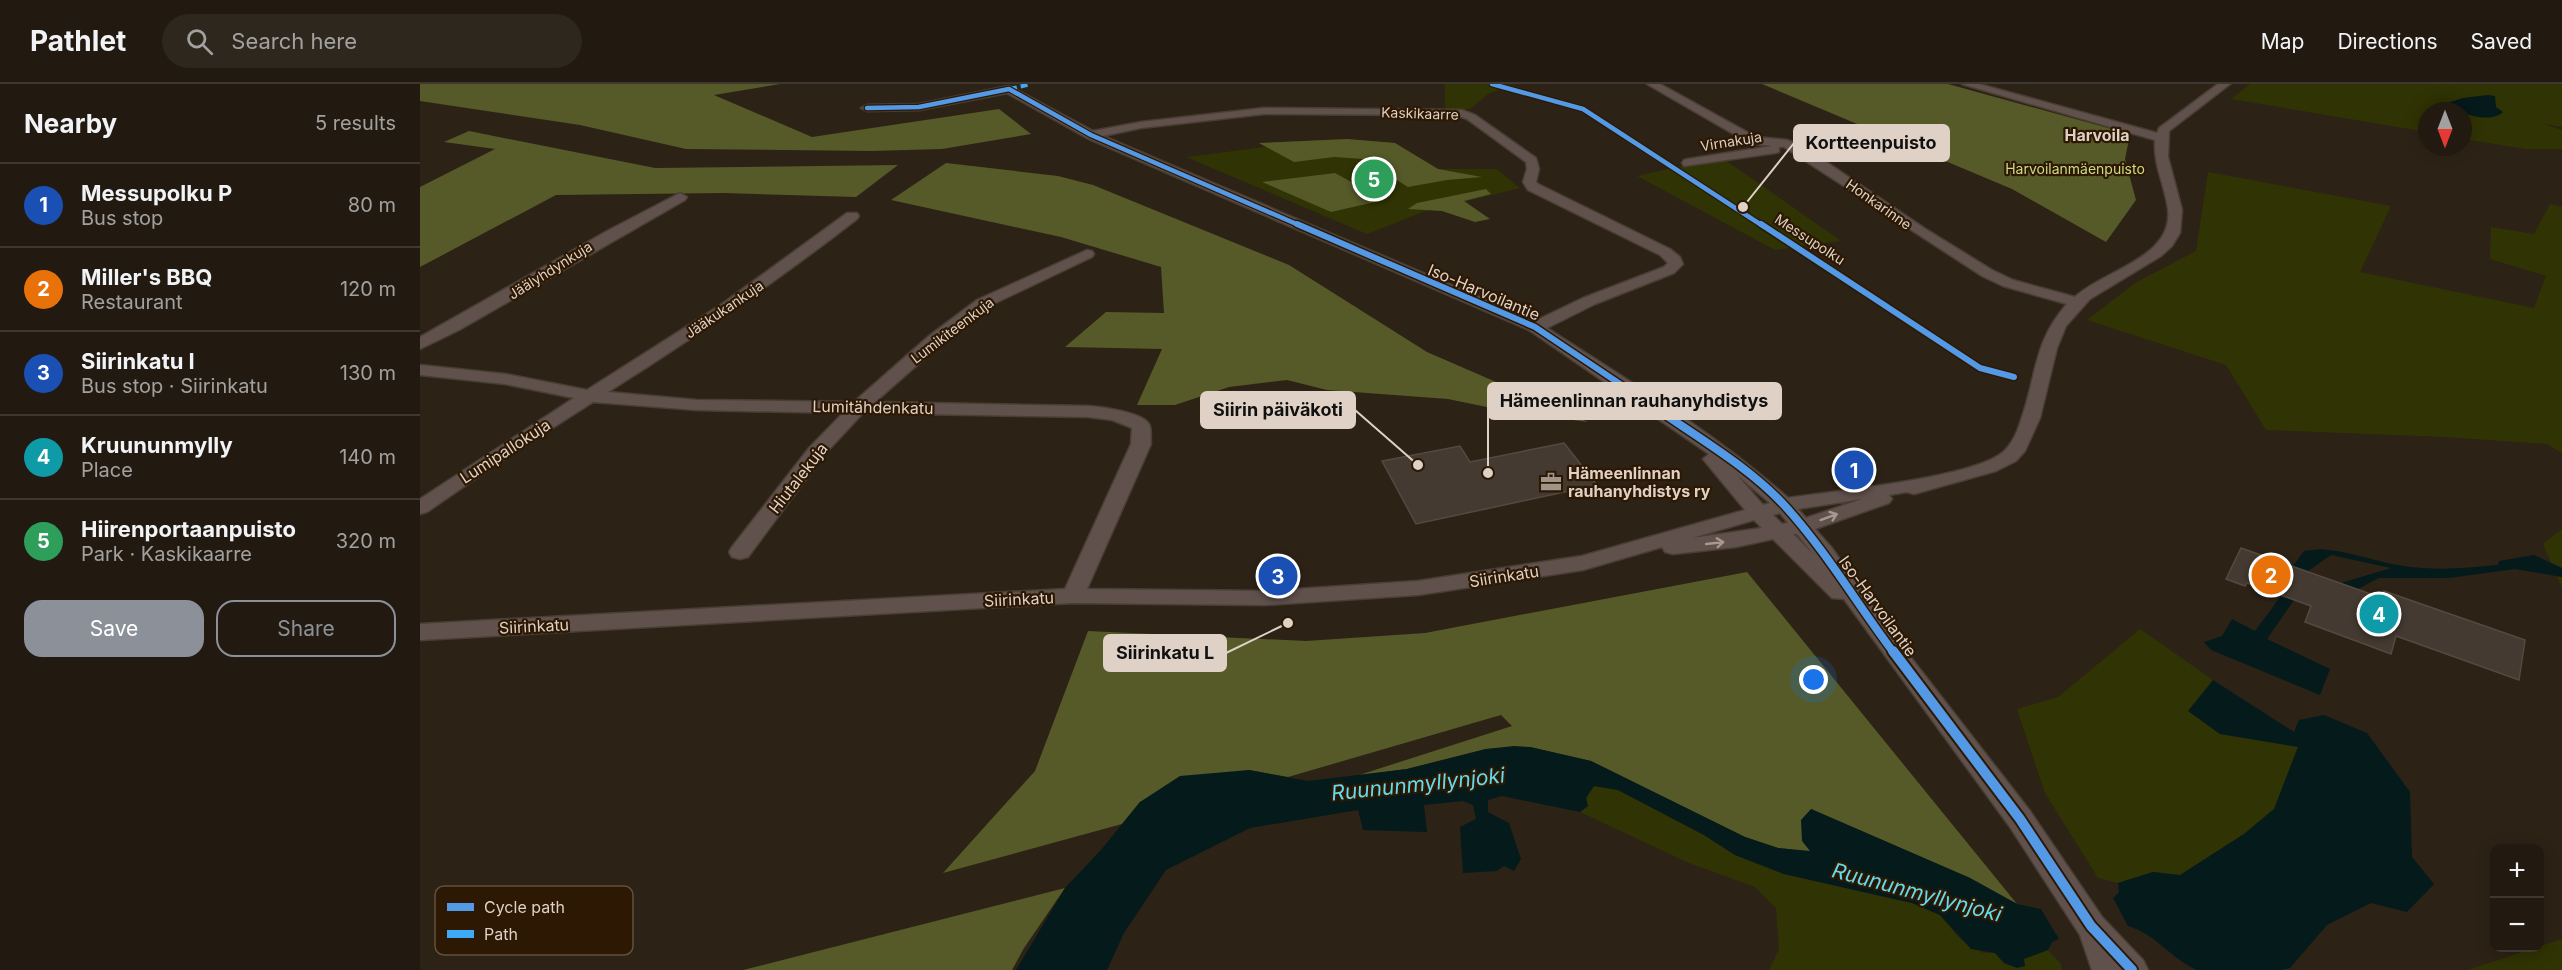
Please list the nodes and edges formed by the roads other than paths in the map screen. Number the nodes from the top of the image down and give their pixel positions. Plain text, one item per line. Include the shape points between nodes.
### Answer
1 (1652, 84) edge
2 (1967, 84) edge
3 (2225, 84) edge
4 (867, 108) dead end
5 (1091, 135) junction
6 (2161, 138) junction
7 (1794, 146) junction
8 (1688, 163) dead end
9 (680, 197) dead end
10 (852, 216) dead end
11 (1088, 254) dead end
12 (2076, 302) junction
13 (1534, 327) junction
14 (420, 344) edge
15 (420, 370) edge
16 (591, 396) junction
17 (859, 407) junction
18 (1689, 432) junction
19 (1927, 483) junction
20 (1784, 506) junction
21 (420, 508) edge
22 (1758, 512) junction
23 (1803, 526) junction
24 (1778, 532) junction
25 (740, 552) dead end
26 (1616, 554) junction
27 (1073, 596) junction
28 (1873, 625) junction
29 (420, 632) edge
30 (2091, 926) junction
31 (2108, 970) edge
32 (2132, 970) edge

1 - 7 street, Honkarinne via 1753,140
2 - 6 street
3 - 6 street via 2163,130
4 - 5 street, Iso-Harvoilantie via 919,107 1009,89
5 - 13 street, Iso-Harvoilantie
5 - 13 street, Kaskikaarre via 1141,125 1264,111 1466,114 1532,161 1529,183 1533,187 1675,260 1670,270 1581,304
6 - 12 street via 2161,154 2176,216 2173,234 2162,248
7 - 8 street, Virnakuja
7 - 12 street, Honkarinne via 1987,273
9 - 14 street, Jäälyhdynkuja via 619,228
10 - 16 street, Jääkukankuja via 780,272
11 - 17 street, Lumikiteenkuja via 983,303
12 - 19 street via 2054,332 2023,443 2008,458 1990,466
13 - 18 street, Iso-Harvoilantie
15 - 16 street, Lumitähdenkatu via 505,379
16 - 17 street, Lumitähdenkatu via 697,405
16 - 21 street, Lumipallokuja via 480,464
17 - 25 street, Hiutalekuja via 816,452
17 - 27 street, Lumitähdenkatu via 1103,412 1126,417 1141,426 1141,444
18 - 20 street, Iso-Harvoilantie via 1753,477
18 - 22 street, Iso-Harvoilantie
19 - 20 street, Siirinkatu
23 -> 19 street, Siirinkatu
20 - 22 street, Siirinkatu
20 - 23 street, Iso-Harvoilantie
22 - 24 street, Iso-Harvoilantie
22 - 26 street, Siirinkatu
23 - 24 street, Siirinkatu
23 - 28 street, Iso-Harvoilantie
26 -> 24 street, Siirinkatu
24 - 28 street, Iso-Harvoilantie
26 - 27 street, Siirinkatu via 1583,563 1418,588 1266,598
27 - 29 street, Siirinkatu
28 - 30 street, Iso-Harvoilantie via 2020,819
30 - 31 street, Iso-Harvoilantie
30 - 32 street, Iso-Harvoilantie

